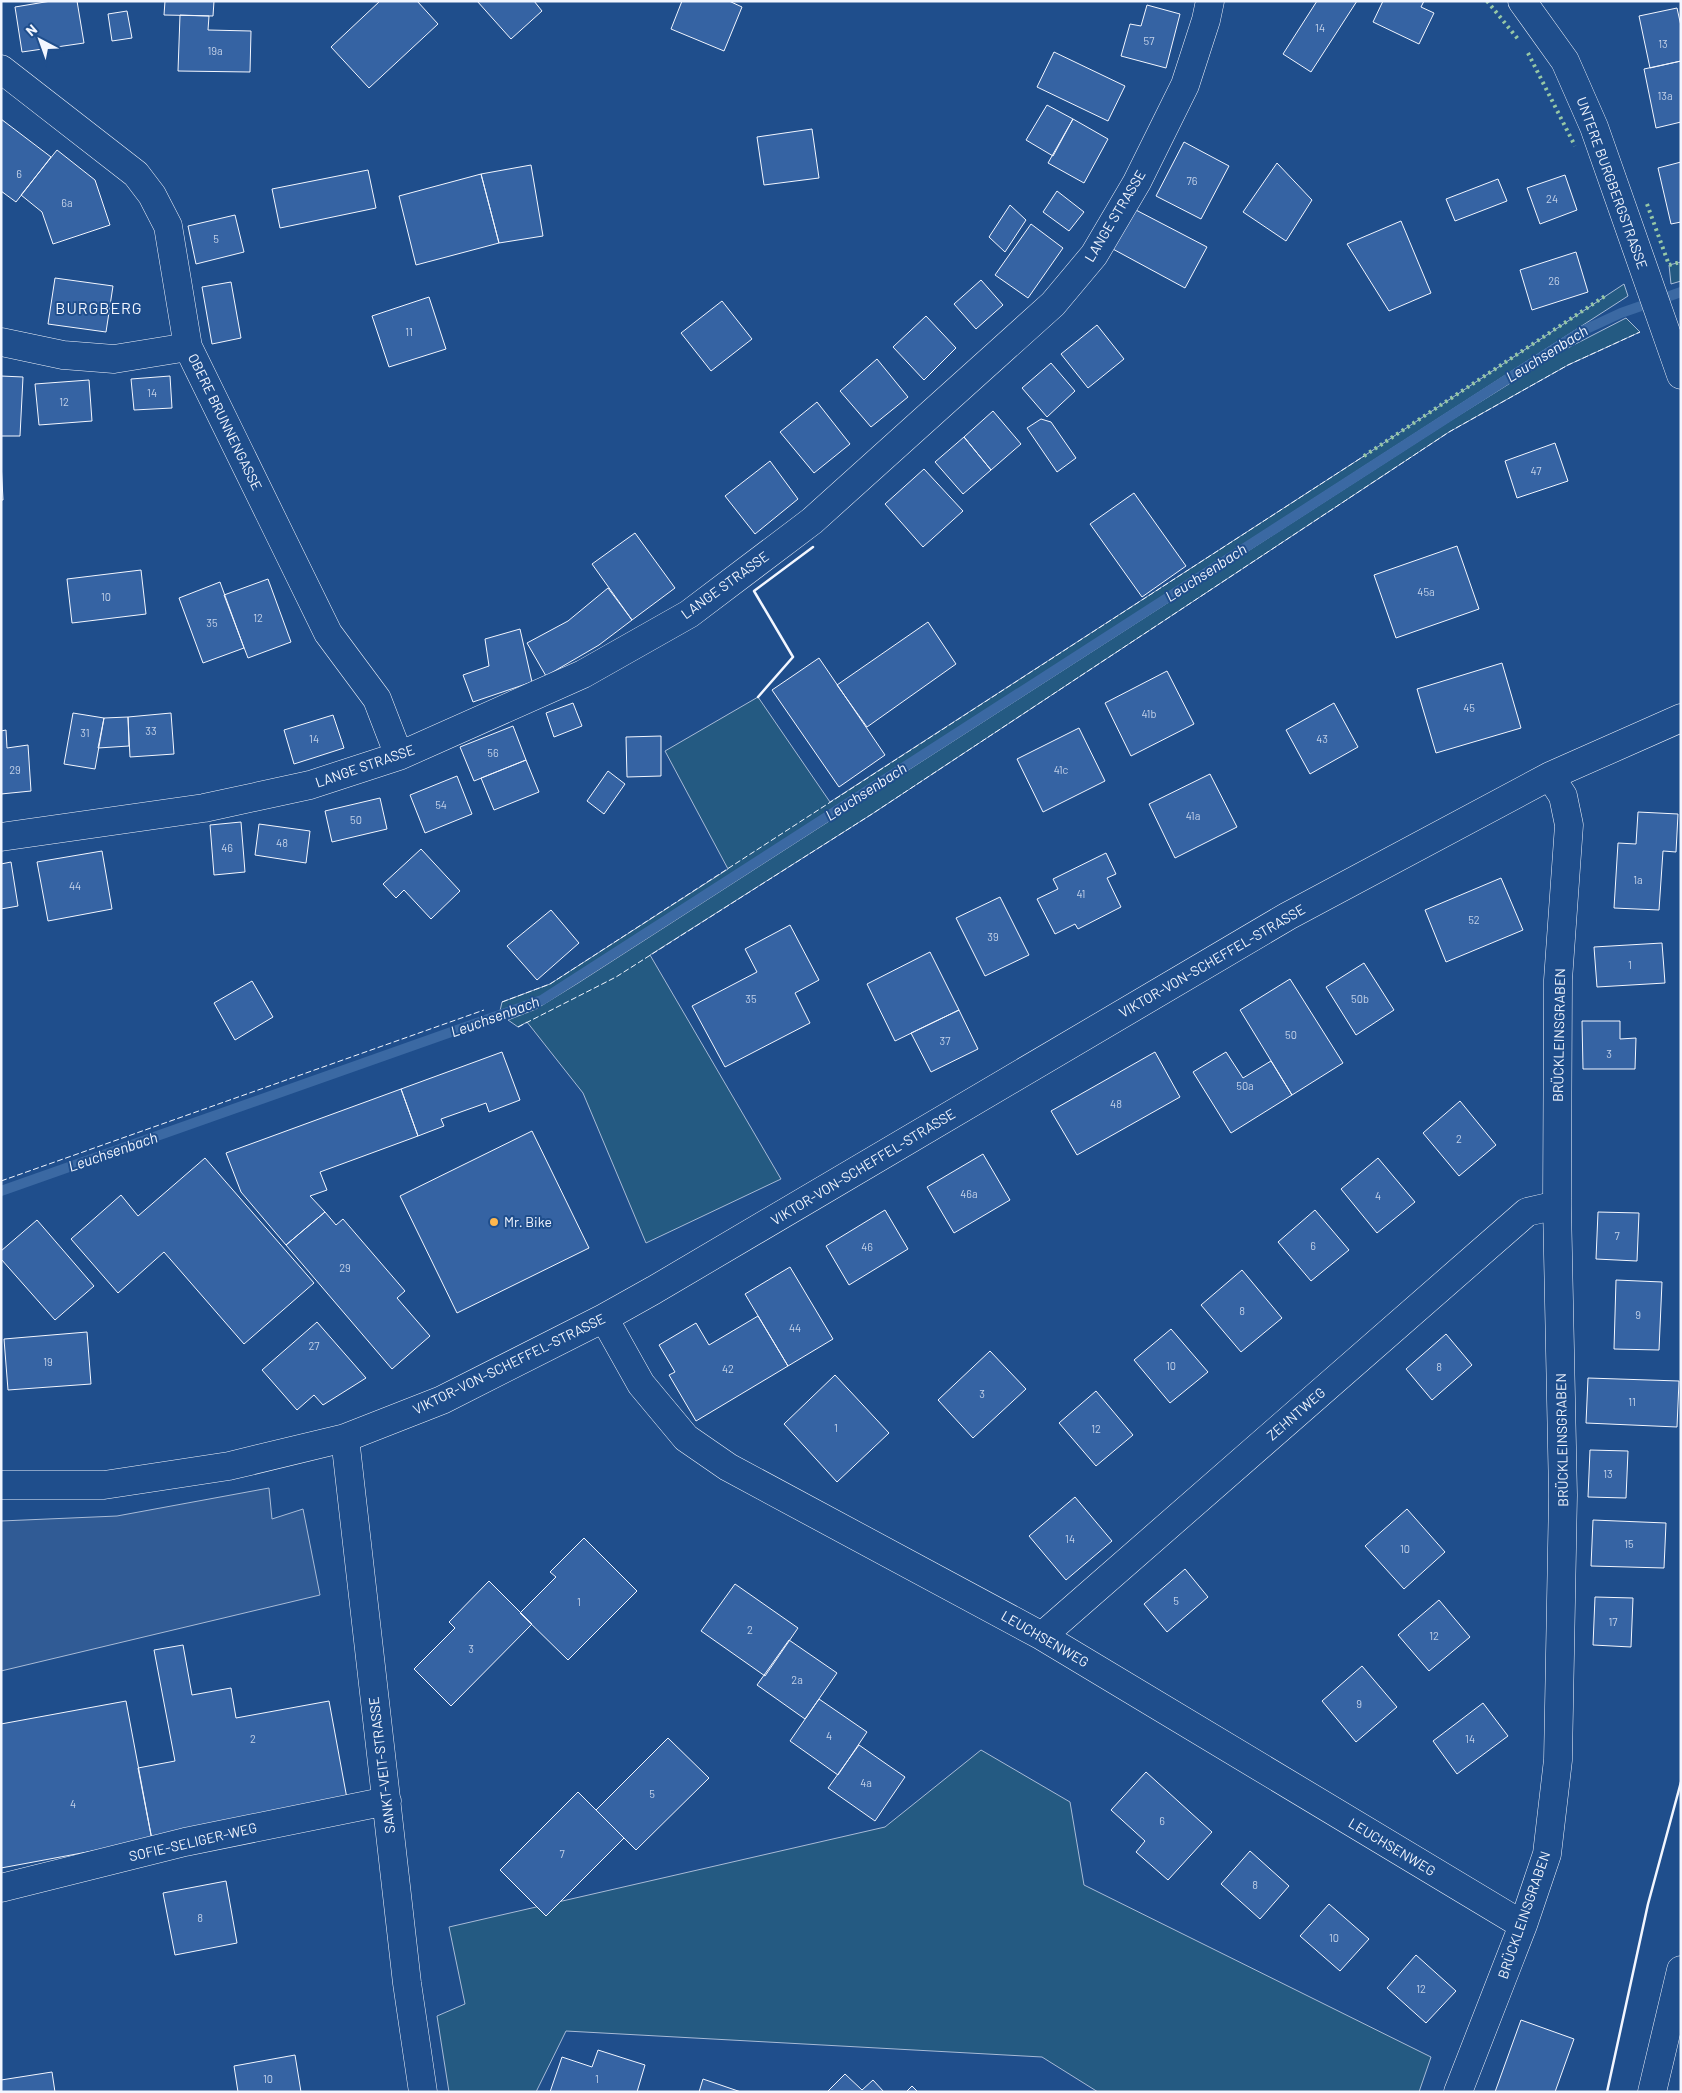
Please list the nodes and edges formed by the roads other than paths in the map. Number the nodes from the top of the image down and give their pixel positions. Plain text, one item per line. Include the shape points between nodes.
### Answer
1 (1210, 1) edge
2 (1522, 1) edge
3 (1, 69) edge
4 (1, 342) edge
5 (188, 347) junction
6 (1681, 375) edge
7 (1681, 718) edge
8 (399, 756) junction
9 (1550, 776) junction
10 (1, 837) edge
11 (1557, 1204) junction
12 (604, 1318) junction
13 (345, 1438) junction
14 (1, 1485) edge
15 (1042, 1636) junction
16 (386, 1801) junction
17 (1, 1888) edge
18 (1523, 1925) junction
19 (1681, 1970) edge
20 (423, 2092) edge
21 (1458, 2092) edge
22 (1652, 2092) edge

1 - 8 main road, LANGE STRASSE via 1185,85 1137,182 1094,254 1053,304 812,521 689,614 582,674
2 - 6 main road, UNTERE BURGBERGSTRASSE via 1565,61 1594,127
3 - 5 main road, OBERE BRUNNENGASSE via 136,174 152,195 168,226
4 - 5 main road via 64,355 114,359
5 - 8 main road, OBERE BRUNNENGASSE via 328,633 377,699
7 - 9 main road, VIKTOR-VON-SCHEFFEL-STRASSE
8 - 10 main road, LANGE STRASSE via 310,785 204,808
9 - 11 main road, BRÜCKLEINSGRABEN via 1563,796 1569,825 1558,980
9 - 12 main road, VIKTOR-VON-SCHEFFEL-STRASSE via 1288,916
11 - 15 main road, ZEHNTWEG via 1527,1212
11 - 18 main road, BRÜCKLEINSGRABEN via 1564,1495 1558,1760 1547,1854
12 - 13 main road, VIKTOR-VON-SCHEFFEL-STRASSE via 442,1400
12 - 15 main road, LEUCHSENWEG via 641,1384 686,1438 728,1467
13 - 14 main road, VIKTOR-VON-SCHEFFEL-STRASSE via 229,1466 104,1484
13 - 16 main road, SANKT-VEIT-STRASSE
15 - 18 main road, LEUCHSENWEG
16 - 17 main road, SOFIE-SELIGER-WEG via 185,1842
16 - 20 main road, SANKT-VEIT-STRASSE
18 - 21 main road, BRÜCKLEINSGRABEN
19 - 22 main road

